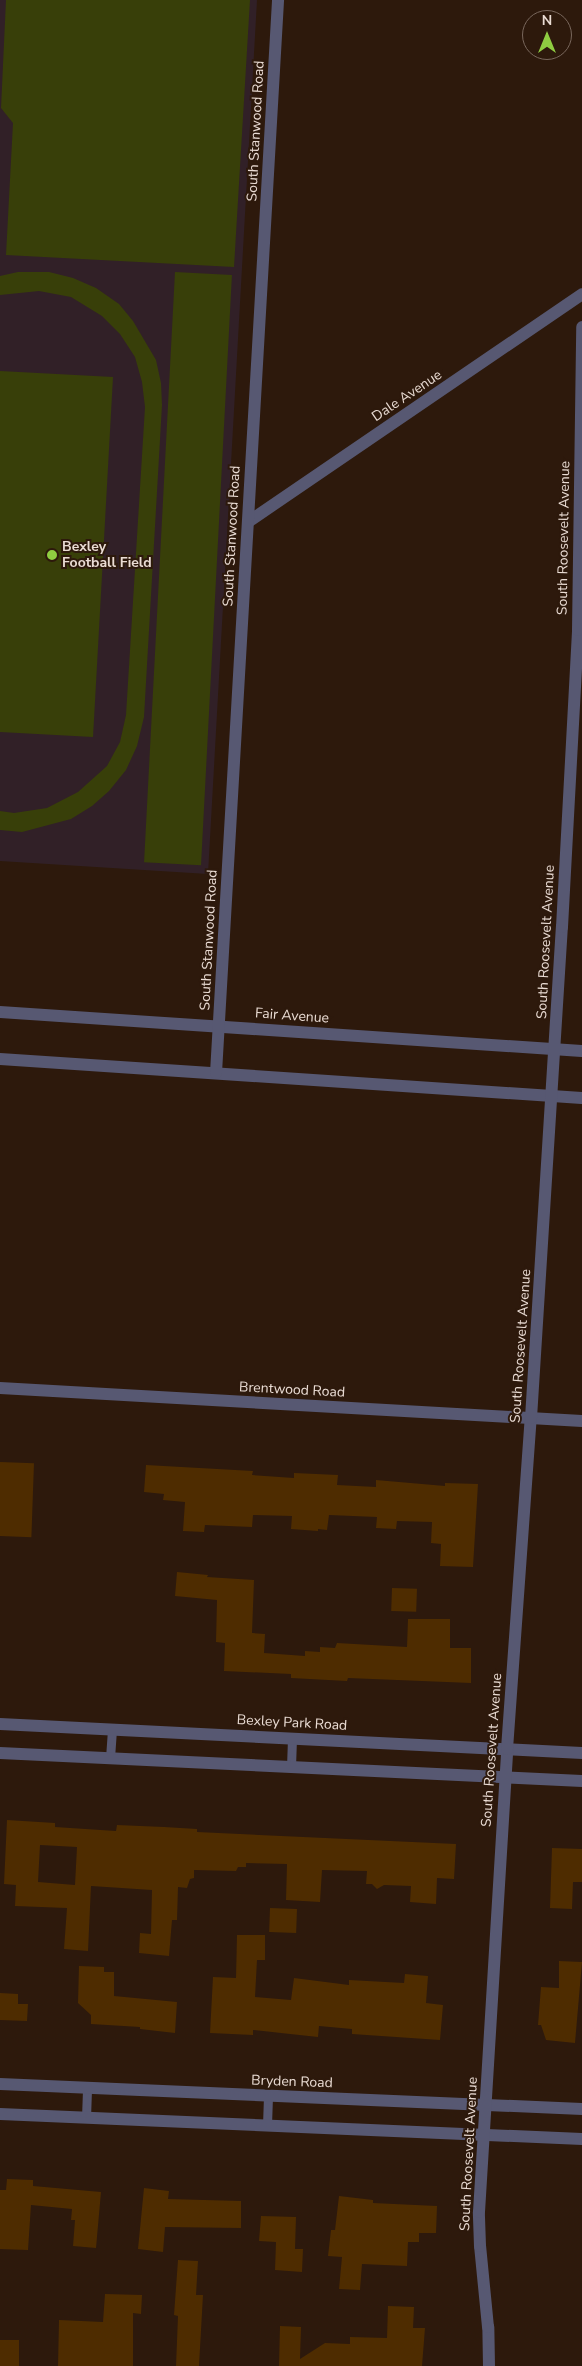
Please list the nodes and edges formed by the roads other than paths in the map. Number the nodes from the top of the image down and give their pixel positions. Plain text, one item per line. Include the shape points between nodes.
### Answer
1 (278, 0) edge
2 (582, 294) edge
3 (582, 327) edge
4 (248, 522) junction
5 (579, 669) edge
6 (0, 1012) edge
7 (219, 1026) junction
8 (555, 1049) junction
9 (582, 1051) edge
10 (0, 1059) edge
11 (216, 1073) junction
12 (553, 1096) junction
13 (582, 1098) edge
14 (0, 1388) edge
15 (531, 1418) junction
16 (582, 1421) edge
17 (0, 1724) edge
18 (112, 1729) junction
19 (292, 1738) junction
20 (506, 1749) junction
21 (0, 1752) edge
22 (582, 1753) edge
23 (110, 1758) junction
24 (290, 1767) junction
25 (506, 1778) junction
26 (582, 1781) edge
27 (0, 2084) edge
28 (87, 2088) junction
29 (268, 2096) junction
30 (486, 2105) junction
31 (582, 2109) edge
32 (0, 2114) edge
33 (86, 2118) junction
34 (267, 2125) junction
35 (484, 2135) junction
36 (582, 2139) edge
37 (489, 2366) edge

1 - 4 street, South Stanwood Road
2 - 4 street, Dale Avenue
3 - 5 street, South Roosevelt Avenue
4 - 7 street, South Stanwood Road
5 - 8 street, South Roosevelt Avenue
6 - 7 street, Fair Avenue
7 - 8 street, Fair Avenue
7 - 11 street, South Stanwood Road
8 - 9 street, Fair Avenue
8 - 12 street, South Roosevelt Avenue
10 - 11 street
11 - 12 street
12 - 13 street
12 - 15 street, South Roosevelt Avenue
14 - 15 street, Brentwood Road
15 - 16 street, Brentwood Road
15 - 20 street, South Roosevelt Avenue
17 - 18 street, Bexley Park Road
18 - 19 street, Bexley Park Road
18 - 23 lane
19 - 20 street, Bexley Park Road
19 - 24 lane
20 - 22 street, Bexley Park Road
20 - 25 street, South Roosevelt Avenue
21 - 23 street
23 - 24 street
24 - 25 street
25 - 26 street
25 - 30 street, South Roosevelt Avenue
27 - 28 street, Bryden Road
28 - 29 street, Bryden Road
28 - 33 lane
29 - 30 street, Bryden Road
29 - 34 lane
30 - 31 street, Bryden Road
30 - 35 street, South Roosevelt Avenue
32 - 33 street
33 - 34 street
34 - 35 street
35 - 36 street
35 - 37 street, South Roosevelt Avenue via 480,2221

